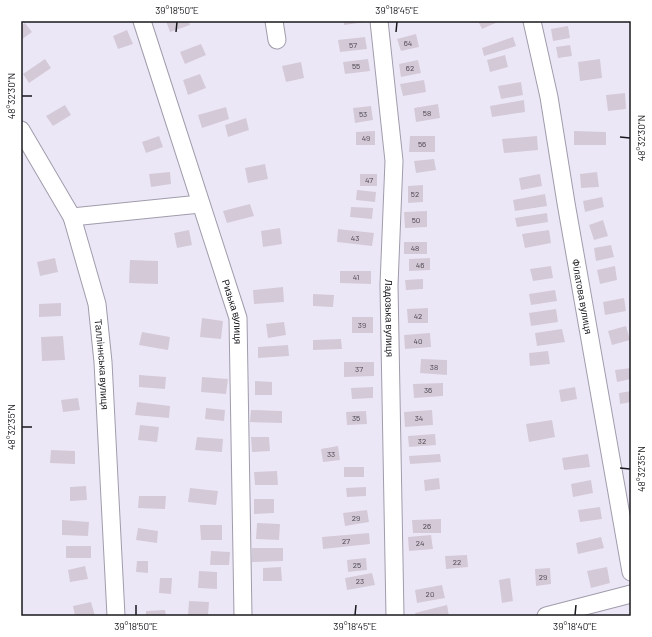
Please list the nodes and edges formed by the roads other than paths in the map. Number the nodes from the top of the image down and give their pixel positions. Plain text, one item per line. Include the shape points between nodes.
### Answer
1 (142, 21) edge
2 (274, 21) edge
3 (379, 21) edge
4 (532, 21) edge
5 (277, 40) dead end
6 (21, 130) edge
7 (200, 204) junction
8 (72, 217) junction
9 (631, 572) edge
10 (631, 594) edge
11 (116, 616) edge
12 (243, 616) edge
13 (395, 616) edge
14 (546, 616) edge

1 - 7 street, Ризька вулиця
2 - 5 street
3 - 13 street, Ладозька вулиця via 394,161 389,284
4 - 9 street, Філатова вулиця via 549,98
6 - 8 street, Талліннська вулиця
7 - 8 street
7 - 12 street, Ризька вулиця via 238,318
8 - 11 street, Талліннська вулиця via 99,319
10 - 14 street

